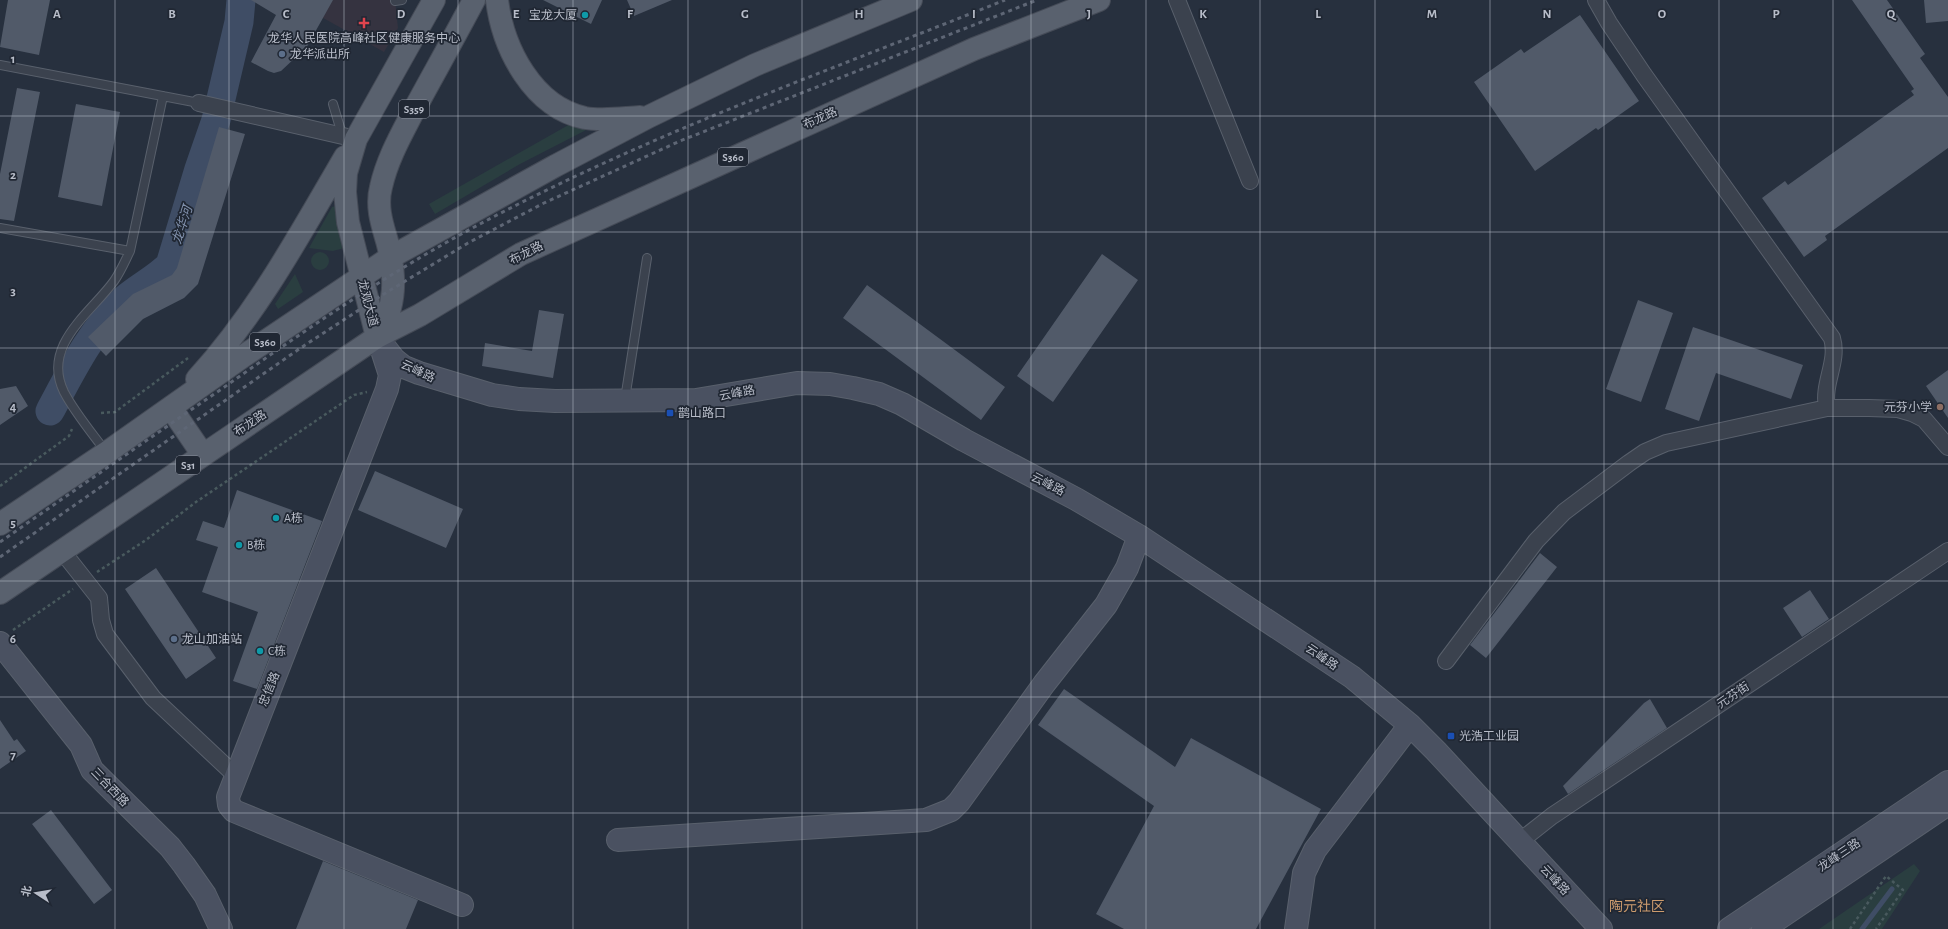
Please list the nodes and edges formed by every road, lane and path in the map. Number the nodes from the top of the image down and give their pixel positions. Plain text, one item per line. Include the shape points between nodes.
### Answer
1 (434, 0) edge
2 (474, 0) edge
3 (497, 0) edge
4 (911, 0) edge
5 (1099, 0) edge
6 (1177, 0) edge
7 (1596, 0) edge
8 (0, 65) edge
9 (163, 96) junction
10 (201, 104) joint
11 (333, 104) dead end
12 (650, 116) junction
13 (348, 136) junction
14 (1250, 181) dead end
15 (0, 228) edge
16 (130, 251) junction
17 (391, 257) junction
18 (647, 258) dead end
19 (361, 277) junction
20 (377, 337) junction
21 (192, 355) dead end
22 (370, 391) dead end
23 (625, 401) junction
24 (171, 408) junction
25 (1827, 408) junction
26 (101, 413) dead end
27 (72, 429) dead end
28 (1948, 447) edge
29 (106, 453) junction
30 (202, 455) junction
31 (0, 486) edge
32 (0, 524) edge
33 (1140, 536) junction
34 (62, 551) junction
35 (1948, 551) edge
36 (95, 573) dead end
37 (77, 586) dead end
38 (0, 593) edge
39 (4, 638) edge
40 (1446, 661) dead end
41 (1410, 724) junction
42 (235, 775) junction
43 (1948, 782) edge
44 (1948, 804) edge
45 (618, 840) dead end
46 (1519, 842) junction
47 (462, 905) dead end
48 (221, 929) edge
49 (1296, 929) edge
50 (1601, 929) edge
51 (1729, 929) edge
52 (1763, 929) edge
53 (1850, 929) edge
54 (1876, 929) edge

1 - 13 main road, 龙观大道
2 - 17 main road, 龙观大道 / S359 via 394,148 385,171 379,205
3 - 12 main road via 510,48 527,78 548,99 570,113 585,118 601,120
4 - 12 main road, S360 via 755,65
5 - 20 main road, 布龙路 / S360 via 974,49 521,254
6 - 14 street
7 - 25 street via 1657,94 1832,338 1834,352 1825,390
8 - 9 lane
9 - 10 lane
9 - 16 lane
10 - 13 street
11 - 13 lane via 341,131
12 - 17 main road, S360
13 - 19 main road, 龙观大道 via 345,192 348,222
13 - 24 main road via 288,255 253,310
15 - 16 lane
16 - 29 lane via 114,282 66,337 59,363 59,379 64,392
17 - 19 main road, S360
17 - 20 main road, 龙观大道 / S359 via 394,291 392,304
18 - 23 lane
19 - 20 main road, 龙观大道
19 - 24 main road, S360
20 - 23 street, 云峰路 via 385,349 404,367 440,381 492,395 555,401
20 - 30 main road, 布龙路 / S31
20 - 42 street, 忠信路 via 389,368 390,382
21 - 26 path via 115,412
22 - 36 path via 354,395
23 - 33 street, 云峰路 via 696,400 798,383 830,384 879,394 902,404
24 - 29 main road
24 - 30 main road
25 - 28 street via 1898,410 1912,413 1924,419
25 - 40 street via 1666,443 1645,452 1564,512 1536,542
27 - 31 path via 69,436
29 - 32 main road
30 - 34 main road, 布龙路 / S31
33 - 41 street, 云峰路 via 1352,677
33 - 45 street via 1127,568 1106,605 951,810 926,820
34 - 38 main road, 布龙路 / S31
34 - 42 street via 99,598 101,620 106,634 153,698
35 - 46 street, 元芬街 via 1558,812
37 - 39 path
39 - 48 street, 三合西路 via 81,745 92,770 170,847 184,865 205,895
41 - 46 street, 云峰路
41 - 49 street via 1315,850 1304,873
42 - 47 street, 忠信路 via 228,797 229,805 234,811
43 - 51 street, 龙峰三路
44 - 52 street, 龙峰三路
46 - 50 street, 云峰路
53 - 54 path via 1886,876 1903,890

